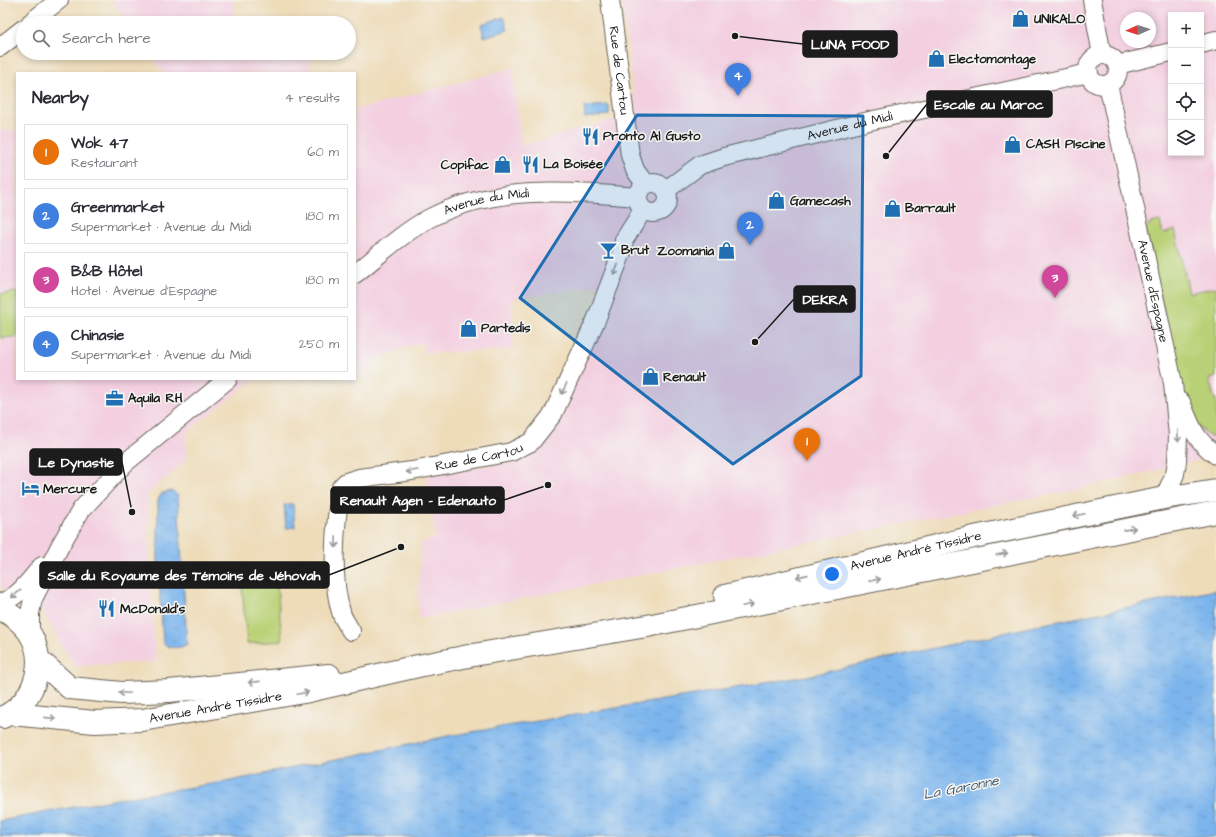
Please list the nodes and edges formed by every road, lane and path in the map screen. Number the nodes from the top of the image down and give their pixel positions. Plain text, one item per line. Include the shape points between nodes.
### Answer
1 (59, 0) edge
2 (610, 0) edge
3 (1092, 0) edge
4 (39, 16) edge
5 (16, 34) edge
6 (1216, 40) edge
7 (1204, 43) edge
8 (0, 47) edge
9 (1168, 53) edge
10 (1102, 55) junction
11 (1117, 65) junction
12 (1089, 73) junction
13 (1108, 84) junction
14 (666, 190) junction
15 (642, 197) junction
16 (356, 273) edge
17 (227, 380) edge
18 (1173, 383) junction
19 (1209, 450) edge
20 (1216, 490) edge
21 (1164, 498) junction
22 (1216, 512) edge
23 (60, 544) junction
24 (0, 603) edge
25 (0, 610) edge
26 (30, 631) junction
27 (351, 631) dead end
28 (572, 637) junction
29 (39, 660) junction
30 (418, 666) junction
31 (6, 716) edge

1 - 4 street
2 - 15 street, Rue de Cartou via 630,155
3 - 10 street
5 - 8 street
6 - 7 street
9 - 11 street
10 - 11 street via 1112,57
10 - 12 street via 1091,61
11 - 13 street via 1115,78
12 - 13 street via 1098,84
12 - 14 street, Avenue du Midi via 869,121 724,157 700,165
13 - 18 street, Avenue d'Espagne
14 - 15 street via 655,183
14 - 15 street via 668,200 664,209 651,213
15 - 16 street, Avenue du Midi via 554,191 471,202 428,219
15 -> 27 street, Rue de Cartou via 596,320 552,414 531,442 511,452 412,471 359,478 346,482 341,487 336,545 337,594 342,617
17 - 23 street via 119,468 81,510
18 - 19 street via 1192,430
18 -> 21 street, Avenue d'Espagne via 1178,436 1177,461 1175,474
20 - 21 main road, Avenue André Tissidre
21 -> 28 main road, Avenue André Tissidre via 974,537 784,581
28 -> 22 main road, Avenue André Tissidre via 647,626
23 -> 24 street via 21,591
23 - 26 street via 33,600
25 - 26 main road via 16,617
26 - 29 main road
28 - 30 main road, Avenue André Tissidre
30 -> 29 main road, Avenue André Tissidre via 128,693 70,688
29 - 31 main road via 38,673 32,688 23,703
31 -> 30 main road, Avenue André Tissidre via 95,722 142,720 304,692

